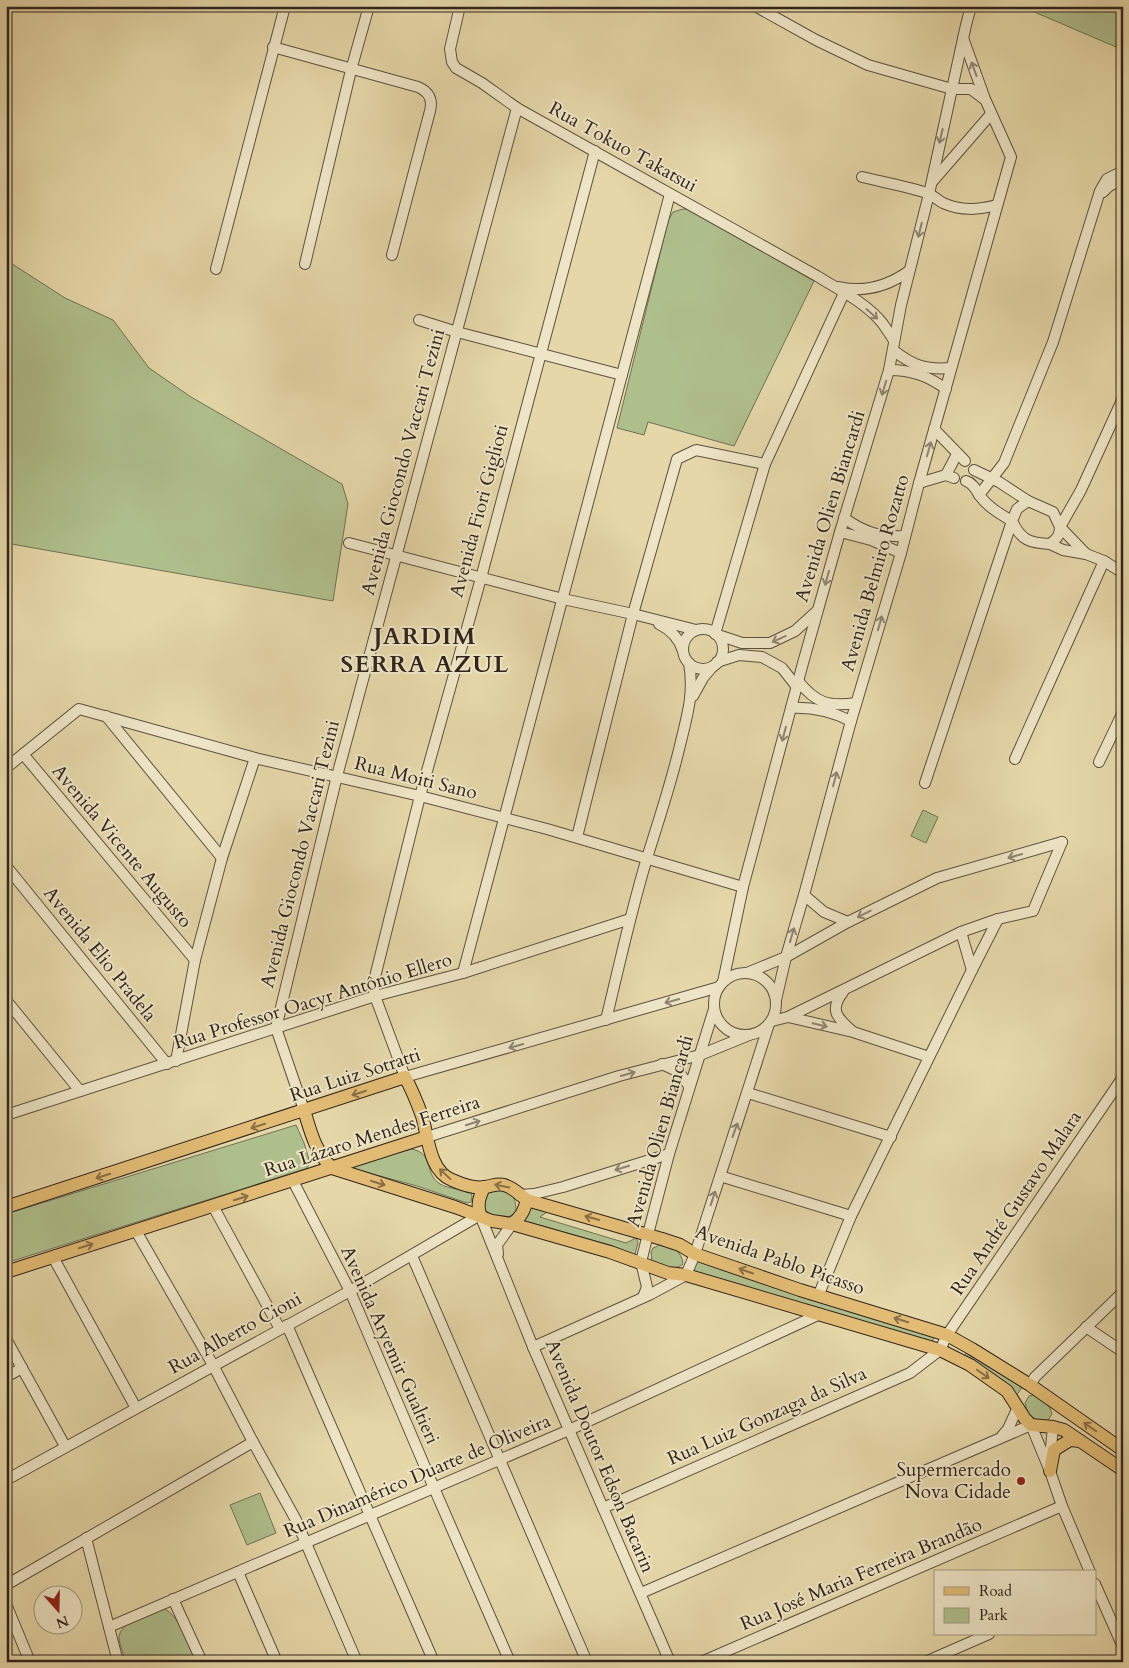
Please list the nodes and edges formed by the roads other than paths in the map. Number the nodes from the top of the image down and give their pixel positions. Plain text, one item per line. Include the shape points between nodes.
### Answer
1 (285, 6) edge
2 (369, 6) edge
3 (460, 6) edge
4 (755, 6) edge
5 (971, 6) edge
6 (963, 38) junction
7 (273, 47) junction
8 (352, 70) junction
9 (952, 89) junction
10 (985, 100) junction
11 (516, 108) junction
12 (992, 114) junction
13 (595, 151) junction
14 (1123, 171) edge
15 (862, 177) dead end
16 (932, 183) junction
17 (1123, 183) edge
18 (670, 194) junction
19 (929, 194) junction
20 (1098, 198) junction
21 (997, 205) junction
22 (392, 255) dead end
23 (305, 264) dead end
24 (216, 269) dead end
25 (910, 270) junction
26 (831, 285) junction
27 (844, 293) junction
28 (419, 320) dead end
29 (457, 332) junction
30 (894, 345) junction
31 (541, 354) junction
32 (951, 368) junction
33 (889, 370) junction
34 (622, 375) junction
35 (946, 389) junction
36 (1123, 398) edge
37 (934, 429) junction
38 (957, 454) junction
39 (965, 461) dead end
40 (765, 464) junction
41 (974, 470) dead end
42 (991, 478) junction
43 (966, 481) dead end
44 (919, 483) junction
45 (979, 495) junction
46 (1028, 501) junction
47 (1075, 502) junction
48 (1053, 512) junction
49 (844, 518) junction
50 (1012, 521) junction
51 (1060, 527) junction
52 (840, 532) junction
53 (905, 536) junction
54 (1021, 536) junction
55 (349, 543) dead end
56 (1050, 544) junction
57 (1000, 552) junction
58 (900, 553) junction
59 (1086, 554) junction
60 (398, 556) junction
61 (1104, 562) junction
62 (1123, 573) edge
63 (481, 578) junction
64 (563, 599) junction
65 (818, 610) junction
66 (633, 614) junction
67 (649, 618) junction
68 (696, 630) junction
69 (715, 634) junction
70 (683, 652) junction
71 (689, 663) junction
72 (715, 664) junction
73 (797, 684) junction
74 (691, 699) junction
75 (856, 703) junction
76 (791, 708) junction
77 (1123, 712) edge
78 (106, 716) junction
79 (851, 721) junction
80 (23, 754) junction
81 (255, 758) junction
82 (1015, 759) dead end
83 (1099, 762) dead end
84 (6, 768) edge
85 (338, 776) junction
86 (925, 783) dead end
87 (420, 796) junction
88 (504, 819) junction
89 (577, 838) junction
90 (222, 858) junction
91 (647, 858) junction
92 (6, 866) edge
93 (743, 887) junction
94 (804, 895) junction
95 (630, 919) junction
96 (998, 919) junction
97 (848, 922) junction
98 (962, 932) junction
99 (786, 957) junction
100 (194, 960) junction
101 (972, 970) junction
102 (464, 973) junction
103 (747, 973) junction
104 (721, 985) junction
105 (844, 990) junction
106 (375, 996) junction
107 (6, 1000) edge
108 (776, 1000) junction
109 (714, 1009) junction
110 (788, 1017) junction
111 (606, 1020) junction
112 (770, 1023) junction
113 (276, 1028) junction
114 (853, 1032) junction
115 (749, 1035) junction
116 (700, 1055) junction
117 (930, 1057) junction
118 (171, 1063) junction
119 (662, 1064) junction
120 (405, 1077) junction
121 (1123, 1077) edge
122 (689, 1086) junction
123 (80, 1091) junction
124 (748, 1093) junction
125 (304, 1110) junction
126 (6, 1115) edge
127 (427, 1137) junction
128 (891, 1137) junction
129 (669, 1154) junction
130 (332, 1168) junction
131 (720, 1176) junction
132 (293, 1181) junction
133 (484, 1188) junction
134 (523, 1197) junction
135 (213, 1206) junction
136 (6, 1207) edge
137 (480, 1215) junction
138 (851, 1216) junction
139 (512, 1224) junction
140 (136, 1231) junction
141 (648, 1234) junction
142 (695, 1254) junction
143 (412, 1256) junction
144 (53, 1257) junction
145 (641, 1262) junction
146 (498, 1263) junction
147 (6, 1272) edge
148 (686, 1275) junction
149 (350, 1291) junction
150 (1123, 1292) edge
151 (819, 1294) junction
152 (642, 1297) junction
153 (820, 1314) junction
154 (284, 1327) junction
155 (1086, 1327) junction
156 (947, 1335) junction
157 (6, 1339) edge
158 (533, 1347) junction
159 (940, 1350) junction
160 (1123, 1352) edge
161 (213, 1365) junction
162 (22, 1368) junction
163 (6, 1377) edge
164 (1030, 1385) junction
165 (1056, 1404) junction
166 (136, 1408) junction
167 (1018, 1408) junction
168 (1031, 1425) junction
169 (1053, 1427) junction
170 (569, 1430) junction
171 (1002, 1437) junction
172 (1080, 1441) junction
173 (253, 1442) junction
174 (65, 1446) junction
175 (1123, 1450) edge
176 (500, 1460) junction
177 (1123, 1470) edge
178 (1050, 1471) junction
179 (6, 1480) edge
180 (434, 1488) junction
181 (1062, 1506) junction
182 (603, 1508) junction
183 (369, 1516) junction
184 (86, 1538) junction
185 (306, 1542) junction
186 (1089, 1570) edge
187 (238, 1572) junction
188 (6, 1585) edge
189 (1096, 1587) edge
190 (641, 1594) junction
191 (173, 1600) junction
192 (6, 1604) edge
193 (109, 1627) junction
194 (984, 1636) edge
195 (1123, 1647) edge
196 (30, 1662) edge
197 (118, 1662) edge
198 (202, 1662) edge
199 (277, 1662) edge
200 (357, 1662) edge
201 (434, 1662) edge
202 (510, 1662) edge
203 (587, 1662) edge
204 (670, 1662) edge
205 (701, 1662) edge
206 (925, 1662) edge

1 - 7 street
2 - 8 street
3 - 11 street, Rua Tokuo Takatsui via 450,49 452,62 456,68
4 - 9 street via 868,65
5 - 6 street, Avenida Olien Biancardi
6 - 9 street, Avenida Olien Biancardi
10 -> 6 street
7 - 8 street
7 - 24 street
8 - 22 street via 418,87 430,96 432,104
8 - 23 street
9 - 10 street via 971,88
9 -> 16 street, Avenida Olien Biancardi
10 - 12 street
11 - 13 street, Rua Tokuo Takatsui
11 - 29 street, Avenida Giocondo Vaccari Tezini
12 - 16 street
12 - 21 street, Avenida Belmiro Rozatto via 1011,157
13 - 18 street, Rua Tokuo Takatsui
13 - 31 street, Avenida Fiori Giglioti
14 - 20 street via 1107,179
15 - 19 street
16 - 19 street, Avenida Olien Biancardi
17 - 20 street via 1108,186
18 - 26 street, Rua Tokuo Takatsui
18 - 34 street
19 - 21 street via 941,202 961,208 983,209
19 -> 25 street, Avenida Olien Biancardi
20 - 42 street via 1053,342 1004,462
21 - 32 street, Avenida Belmiro Rozatto
25 - 26 street, Rua Tokuo Takatsui via 892,282 872,288 858,290
25 - 30 street, Avenida Olien Biancardi
26 - 27 street, Rua Tokuo Takatsui
27 -> 30 street, Rua Tokuo Takatsui via 883,324
27 - 40 street
28 - 29 street
29 - 31 street
29 - 60 street, Avenida Giocondo Vaccari Tezini
30 - 32 street via 905,360 936,369
30 - 33 street, Avenida Olien Biancardi
31 - 34 street
31 - 63 street, Avenida Fiori Giglioti
32 - 35 street, Avenida Belmiro Rozatto
33 - 35 street via 920,374
33 -> 49 street, Avenida Olien Biancardi
34 - 64 street
35 - 37 street, Avenida Belmiro Rozatto
36 - 47 street
37 - 38 street
44 -> 37 street, Avenida Belmiro Rozatto
38 - 39 street
38 - 44 street via 950,476
40 - 66 street via 696,450 678,459
40 - 69 street
41 - 42 street
42 - 45 street
42 - 46 street
43 - 45 street via 971,482
44 - 53 street, Avenida Belmiro Rozatto
45 - 50 street
46 - 48 street
46 - 50 street via 1017,509
47 - 48 street
47 - 51 street
48 - 51 street
49 - 52 street, Avenida Olien Biancardi
49 - 53 street via 873,534
50 - 54 street
50 - 57 street
51 - 56 street via 1058,537
51 - 59 street
52 - 58 street via 871,540
52 -> 65 street, Avenida Olien Biancardi
53 - 58 street, Avenida Belmiro Rozatto
54 - 56 street via 1038,544
54 - 57 street
55 - 60 street
56 - 59 street
57 - 86 street
75 -> 58 street, Avenida Belmiro Rozatto
59 - 61 street
60 - 63 street
60 - 85 street, Avenida Giocondo Vaccari Tezini
61 - 62 street
61 - 82 street
63 - 64 street
63 - 87 street, Avenida Fiori Giglioti
64 - 66 street
64 - 88 street
65 -> 69 street via 795,631 770,643 742,643
65 - 73 street, Avenida Olien Biancardi
66 - 67 street
66 - 89 street
67 - 68 street
67 - 70 street via 680,640
68 - 69 street via 710,630
68 - 70 street via 686,638
69 - 72 street via 720,638 723,651
70 - 71 street
71 - 72 street via 700,668
71 - 74 street
72 - 73 street via 739,656 762,657 782,668
72 - 74 street
73 - 75 street via 823,702 840,706
73 - 76 street, Avenida Olien Biancardi
74 - 91 street via 672,781
75 - 79 street, Avenida Belmiro Rozatto
76 - 79 street via 822,709
76 -> 93 street, Avenida Olien Biancardi
77 - 83 street
78 - 80 street, Rua Moiti Sano via 79,708
78 - 81 street, Rua Moiti Sano
78 - 90 street
94 -> 79 street, Avenida Belmiro Rozatto
80 - 84 street
80 - 100 street, Avenida Vicente Augusto
81 - 85 street, Rua Moiti Sano
81 - 90 street
85 - 87 street, Rua Moiti Sano
85 - 113 street, Avenida Giocondo Vaccari Tezini
87 - 88 street, Rua Moiti Sano
87 - 106 street, Avenida Fiori Giglioti via 373,985
88 - 89 street, Rua Moiti Sano
88 - 102 street
89 - 91 street, Rua Moiti Sano
90 - 100 street
91 - 93 street, Rua Moiti Sano
91 - 95 street
92 - 118 street, Avenida Elio Pradela
93 - 104 street, Avenida Olien Biancardi
94 - 97 street via 824,912
99 -> 94 street, Avenida Belmiro Rozatto
95 - 102 street, Rua Professor Oacyr Antônio Ellero
95 - 111 street
96 -> 97 street via 1033,911 1062,842 937,878
96 - 98 street
96 - 101 street
97 - 99 street
98 - 101 street
98 - 105 street
99 - 103 street
99 - 108 street, Avenida Belmiro Rozatto
100 - 118 street
101 - 117 street
102 - 106 street, Rua Professor Oacyr Antônio Ellero
103 - 104 street via 734,975
103 - 108 street via 761,977 771,987
104 - 109 street via 714,998
104 -> 111 street, Rua Luiz Sotratti
105 - 110 street
105 - 114 street via 836,1001 836,1008 838,1016
106 - 113 street, Rua Professor Oacyr Antônio Ellero
106 - 120 street, Avenida Fiori Giglioti
107 - 123 street
108 - 112 street
109 - 115 street via 720,1024 733,1033
109 - 116 street, Avenida Olien Biancardi
110 - 112 street
110 -> 114 street
111 -> 120 street, Rua Luiz Sotratti
112 - 115 street via 764,1030
112 - 124 street
113 - 118 street, Rua Professor Oacyr Antônio Ellero
113 - 125 street
114 - 117 street
115 - 116 street, Rua Lázaro Mendes Ferreira
116 - 119 street, Rua Lázaro Mendes Ferreira
116 - 122 street, Avenida Olien Biancardi
117 - 128 street
118 - 123 street, Rua Professor Oacyr Antônio Ellero
119 - 122 street via 679,1072
127 -> 119 street, Rua Lázaro Mendes Ferreira
120 -> 125 main road, Rua Luiz Sotratti
120 - 127 main road, Avenida Fiori Giglioti via 414,1092
121 - 156 street, Rua André Gustavo Malara
122 - 129 street, Avenida Olien Biancardi
123 - 126 street, Rua Professor Oacyr Antônio Ellero
124 - 128 street
131 -> 124 street
125 - 130 main road via 317,1149
125 -> 136 main road, Rua Luiz Sotratti
127 - 130 main road, Rua Lázaro Mendes Ferreira
133 -> 127 main road, Avenida Pablo Picasso via 444,1176 436,1164
128 - 138 street
129 -> 134 street
129 - 141 street, Avenida Olien Biancardi
130 - 132 main road, Rua Lázaro Mendes Ferreira
130 -> 137 main road, Avenida Pablo Picasso
131 - 138 street
142 -> 131 street
135 -> 132 main road, Rua Lázaro Mendes Ferreira
132 - 149 street, Avenida Aryemir Gualtieri
134 -> 133 main road, Avenida Pablo Picasso via 503,1185
133 - 137 main road via 477,1207
134 - 139 main road via 525,1209
141 -> 134 main road, Avenida Pablo Picasso
135 - 140 main road, Rua Lázaro Mendes Ferreira
135 - 154 street
137 - 139 main road, Avenida Pablo Picasso
137 - 143 street, Rua Alberto Cioni
137 - 146 street, Avenida Doutor Edson Bacarin
138 - 151 street
139 - 145 main road, Avenida Pablo Picasso
139 - 146 street, Avenida Doutor Edson Bacarin via 497,1244
144 -> 140 main road, Rua Lázaro Mendes Ferreira
140 - 161 street
141 - 142 main road, Avenida Pablo Picasso
141 - 145 street, Avenida Olien Biancardi
142 - 148 street
151 -> 142 main road, Avenida Pablo Picasso
143 - 149 street, Rua Alberto Cioni
143 - 176 street
144 - 147 main road, Rua Lázaro Mendes Ferreira
144 - 166 street
145 - 148 main road, Avenida Pablo Picasso via 668,1273
145 - 152 street via 647,1286
146 - 158 street, Avenida Doutor Edson Bacarin
148 - 152 street
148 - 153 main road, Avenida Pablo Picasso
149 - 154 street, Rua Alberto Cioni
149 - 180 street, Avenida Aryemir Gualtieri
150 - 155 street
156 -> 151 main road, Avenida Pablo Picasso
152 - 158 street
153 - 159 main road, Avenida Pablo Picasso
153 - 170 street, Rua Dinamérico Duarte de Oliveira
154 - 161 street, Rua Alberto Cioni
154 - 183 street
155 - 160 street
155 - 164 street
156 - 159 street, Rua André Gustavo Malara
156 - 164 main road, Avenida Pablo Picasso
157 - 162 street
158 - 170 street, Avenida Doutor Edson Bacarin
159 -> 167 main road, Avenida Pablo Picasso via 970,1365 1007,1391
159 - 182 street, Rua Luiz Gonzaga da Silva via 910,1373
161 - 166 street, Rua Alberto Cioni
161 - 173 street
162 - 163 street
162 - 174 street
164 - 165 main road, Avenida Pablo Picasso
164 - 167 main road
165 - 169 main road via 1058,1412
175 -> 165 main road, Avenida Pablo Picasso
166 - 174 street, Rua Alberto Cioni
167 - 168 main road, Avenida Pablo Picasso
167 - 171 street
168 - 169 main road
168 - 171 street
168 - 178 street
169 - 172 main road
169 - 178 street
170 - 176 street, Rua Dinamérico Duarte de Oliveira
170 - 182 street, Avenida Doutor Edson Bacarin
171 - 190 street
172 - 177 main road
172 - 178 main road via 1070,1440 1054,1450
173 - 184 street
173 - 185 street
174 - 179 street, Rua Alberto Cioni
176 - 180 street, Rua Dinamérico Duarte de Oliveira
176 - 203 street
178 - 181 street
180 - 183 street, Rua Dinamérico Duarte de Oliveira
180 - 202 street, Avenida Aryemir Gualtieri
181 - 186 street
181 - 205 street, Rua José Maria Ferreira Brandão
182 - 190 street, Avenida Doutor Edson Bacarin
183 - 185 street, Rua Dinamérico Duarte de Oliveira
183 - 201 street
184 - 188 street
184 - 193 street
185 - 187 street, Rua Dinamérico Duarte de Oliveira
185 - 200 street
187 - 191 street, Rua Dinamérico Duarte de Oliveira
187 - 199 street
189 - 195 street
190 - 204 street, Avenida Doutor Edson Bacarin
191 - 193 street, Rua Dinamérico Duarte de Oliveira
191 - 198 street
192 - 196 street
193 - 197 street
194 - 206 street

